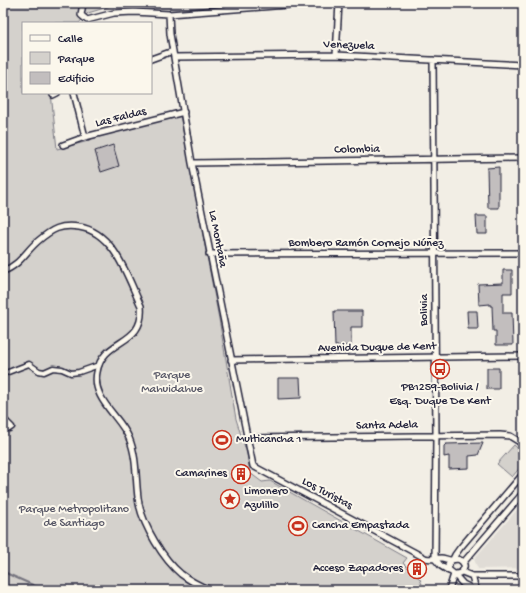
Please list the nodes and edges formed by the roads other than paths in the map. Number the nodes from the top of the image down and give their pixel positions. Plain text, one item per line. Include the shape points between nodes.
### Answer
1 (83, 3) edge
2 (292, 3) edge
3 (339, 3) edge
4 (169, 14) junction
5 (174, 54) junction
6 (336, 55) junction
7 (152, 58) edge
8 (433, 60) junction
9 (523, 65) edge
10 (74, 94) edge
11 (184, 112) junction
12 (85, 137) junction
13 (63, 145) dead end
14 (523, 158) edge
15 (434, 159) junction
16 (192, 163) junction
17 (523, 253) edge
18 (209, 254) junction
19 (434, 254) junction
20 (3, 271) edge
21 (523, 356) edge
22 (435, 357) junction
23 (231, 360) junction
24 (99, 365) junction
25 (3, 374) edge
26 (3, 418) edge
27 (3, 426) edge
28 (436, 435) junction
29 (248, 438) junction
30 (523, 444) edge
31 (253, 466) joint
32 (523, 474) edge
33 (523, 493) edge
34 (435, 559) junction
35 (452, 559) junction
36 (463, 563) junction
37 (462, 572) junction
38 (452, 573) junction
39 (472, 576) junction
40 (523, 576) edge
41 (210, 590) edge
42 (449, 590) edge
43 (476, 590) edge

1 - 4 street via 81,15 87,20 114,12
2 - 4 street
3 - 6 street
4 - 5 street, La Montaña
5 - 6 street, Venezuela
5 - 7 street, Venezuela
5 - 11 street, La Montaña
6 - 8 street, Venezuela
8 - 9 street, Venezuela
8 - 15 street, Bolivia
10 - 12 street
11 - 12 street, Las Faldas
11 - 16 street, La Montaña
12 - 13 street, Las Faldas
14 - 15 street, Colombia
15 - 16 street, Colombia
15 - 19 street, Bolivia
16 - 18 street, La Montaña
17 - 19 street, Bombero Ramón Cornejo Núñez
18 - 19 street, Bombero Ramón Cornejo Núñez
18 - 23 street, La Montaña
19 - 22 street, Bolivia
20 - 24 street via 13,266 54,228 82,227 97,233 108,242 118,256 141,306 142,315 133,334 105,354
21 - 22 street, Avenida Duque de Kent
22 - 23 street, Avenida Duque de Kent
22 - 28 street, Bolivia
23 - 29 street, La Montaña
24 - 25 street via 70,373 53,368 44,372 29,364
24 - 41 street via 96,384 105,404 130,440 139,505 150,532 181,574
26 - 27 street via 12,427 9,429
28 - 29 street, Santa Adela
28 - 30 street, Santa Adela via 504,435
28 - 34 street, Bolivia
29 - 31 street, La Montaña
31 - 34 street, Los Turistas via 425,558
32 - 35 street
33 - 36 street
34 - 35 street, Los Turistas
34 - 38 street, Los Turistas
35 - 36 street via 459,559
35 - 38 street via 448,564
36 - 37 street
37 - 38 street via 458,575
37 - 39 street
38 - 42 street
38 - 43 street, Los Turistas via 463,584
39 - 40 street
39 - 43 street, Los Turistas

